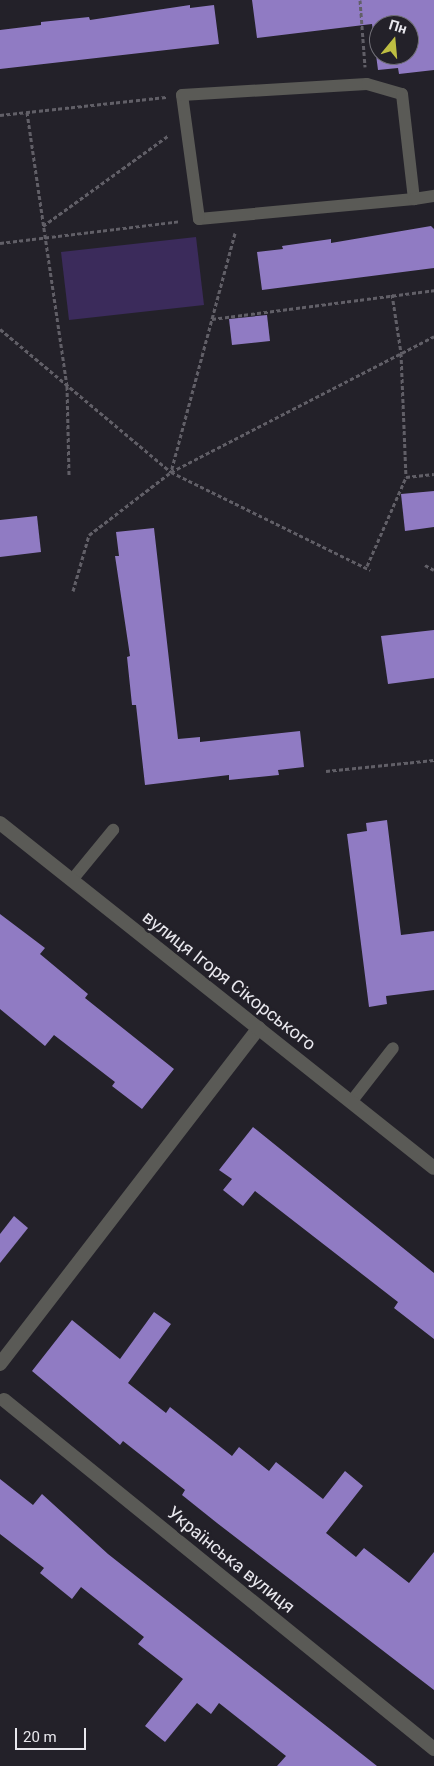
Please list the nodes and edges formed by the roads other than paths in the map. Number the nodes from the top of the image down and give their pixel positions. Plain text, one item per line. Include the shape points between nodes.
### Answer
1 (434, 196) edge
2 (414, 199) junction
3 (0, 823) edge
4 (113, 830) dead end
5 (72, 880) junction
6 (258, 1028) junction
7 (393, 1048) dead end
8 (351, 1102) junction
9 (434, 1168) edge
10 (0, 1364) edge
11 (4, 1400) dead end
12 (434, 1749) edge

1 - 2 lane
2 - 2 lane via 199,218 182,95 367,84 402,94
3 - 5 street, вулиця Ігоря Сікорського
4 - 5 lane
5 - 6 street, вулиця Ігоря Сікорського
6 - 8 street, вулиця Ігоря Сікорського
6 - 10 street
7 - 8 lane
8 - 9 street, вулиця Ігоря Сікорського
11 - 12 street, Українська вулиця

